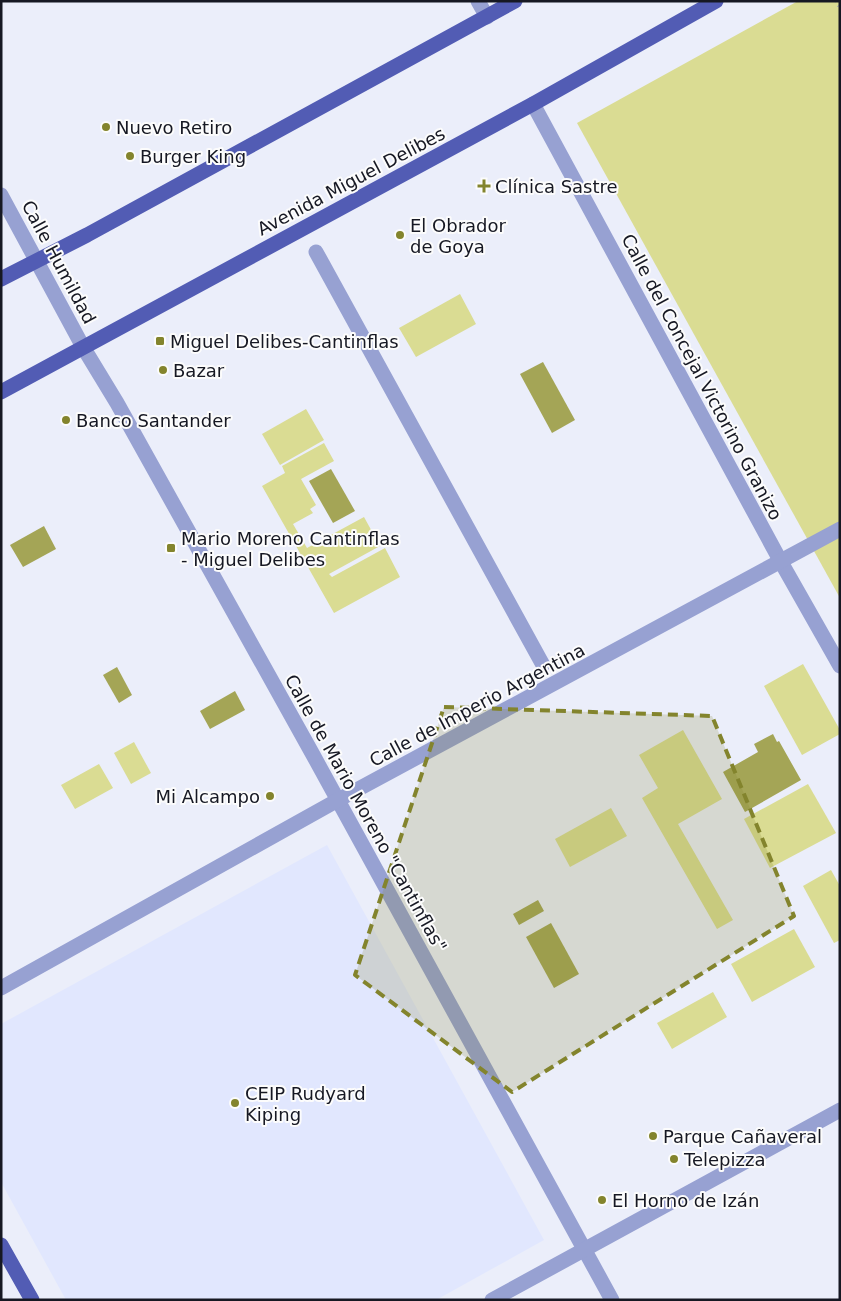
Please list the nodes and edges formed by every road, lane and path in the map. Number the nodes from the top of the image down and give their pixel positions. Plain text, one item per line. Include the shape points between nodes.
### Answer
1 (478, 1) edge
2 (515, 1) edge
3 (716, 1) edge
4 (836, 1) edge
5 (840, 9) edge
6 (487, 17) junction
7 (533, 104) junction
8 (1, 195) edge
9 (316, 252) dead end
10 (37, 260) junction
11 (1, 279) edge
12 (83, 347) junction
13 (1, 392) edge
14 (840, 529) edge
15 (781, 562) junction
16 (542, 665) dead end
17 (840, 666) edge
18 (338, 800) junction
19 (1, 988) edge
20 (840, 1110) edge
21 (1, 1245) edge
22 (585, 1249) junction
23 (32, 1300) edge
24 (492, 1300) edge
25 (612, 1300) edge

1 - 6 street
2 - 6 main road
3 - 7 main road, Avenida Miguel Delibes
4 - 5 path
6 - 10 main road
7 - 12 main road, Avenida Miguel Delibes
7 - 15 street, Calle del Concejal Victorino Granizo
8 - 10 street, Calle Humildad
9 - 16 street
10 - 11 main road
10 - 12 street, Calle Humildad
12 - 13 main road, Avenida Miguel Delibes
12 - 18 street, Calle de Mario Moreno "Cantinflas"
14 - 15 street, Calle de Imperio Argentina
15 - 17 street, Calle del Concejal Victorino Granizo
15 - 18 street, Calle de Imperio Argentina
18 - 19 street, Calle de Imperio Argentina
18 - 22 street, Calle de Mario Moreno "Cantinflas"
20 - 22 street
21 - 23 main road
22 - 24 street
22 - 25 street, Calle de Mario Moreno "Cantinflas"

